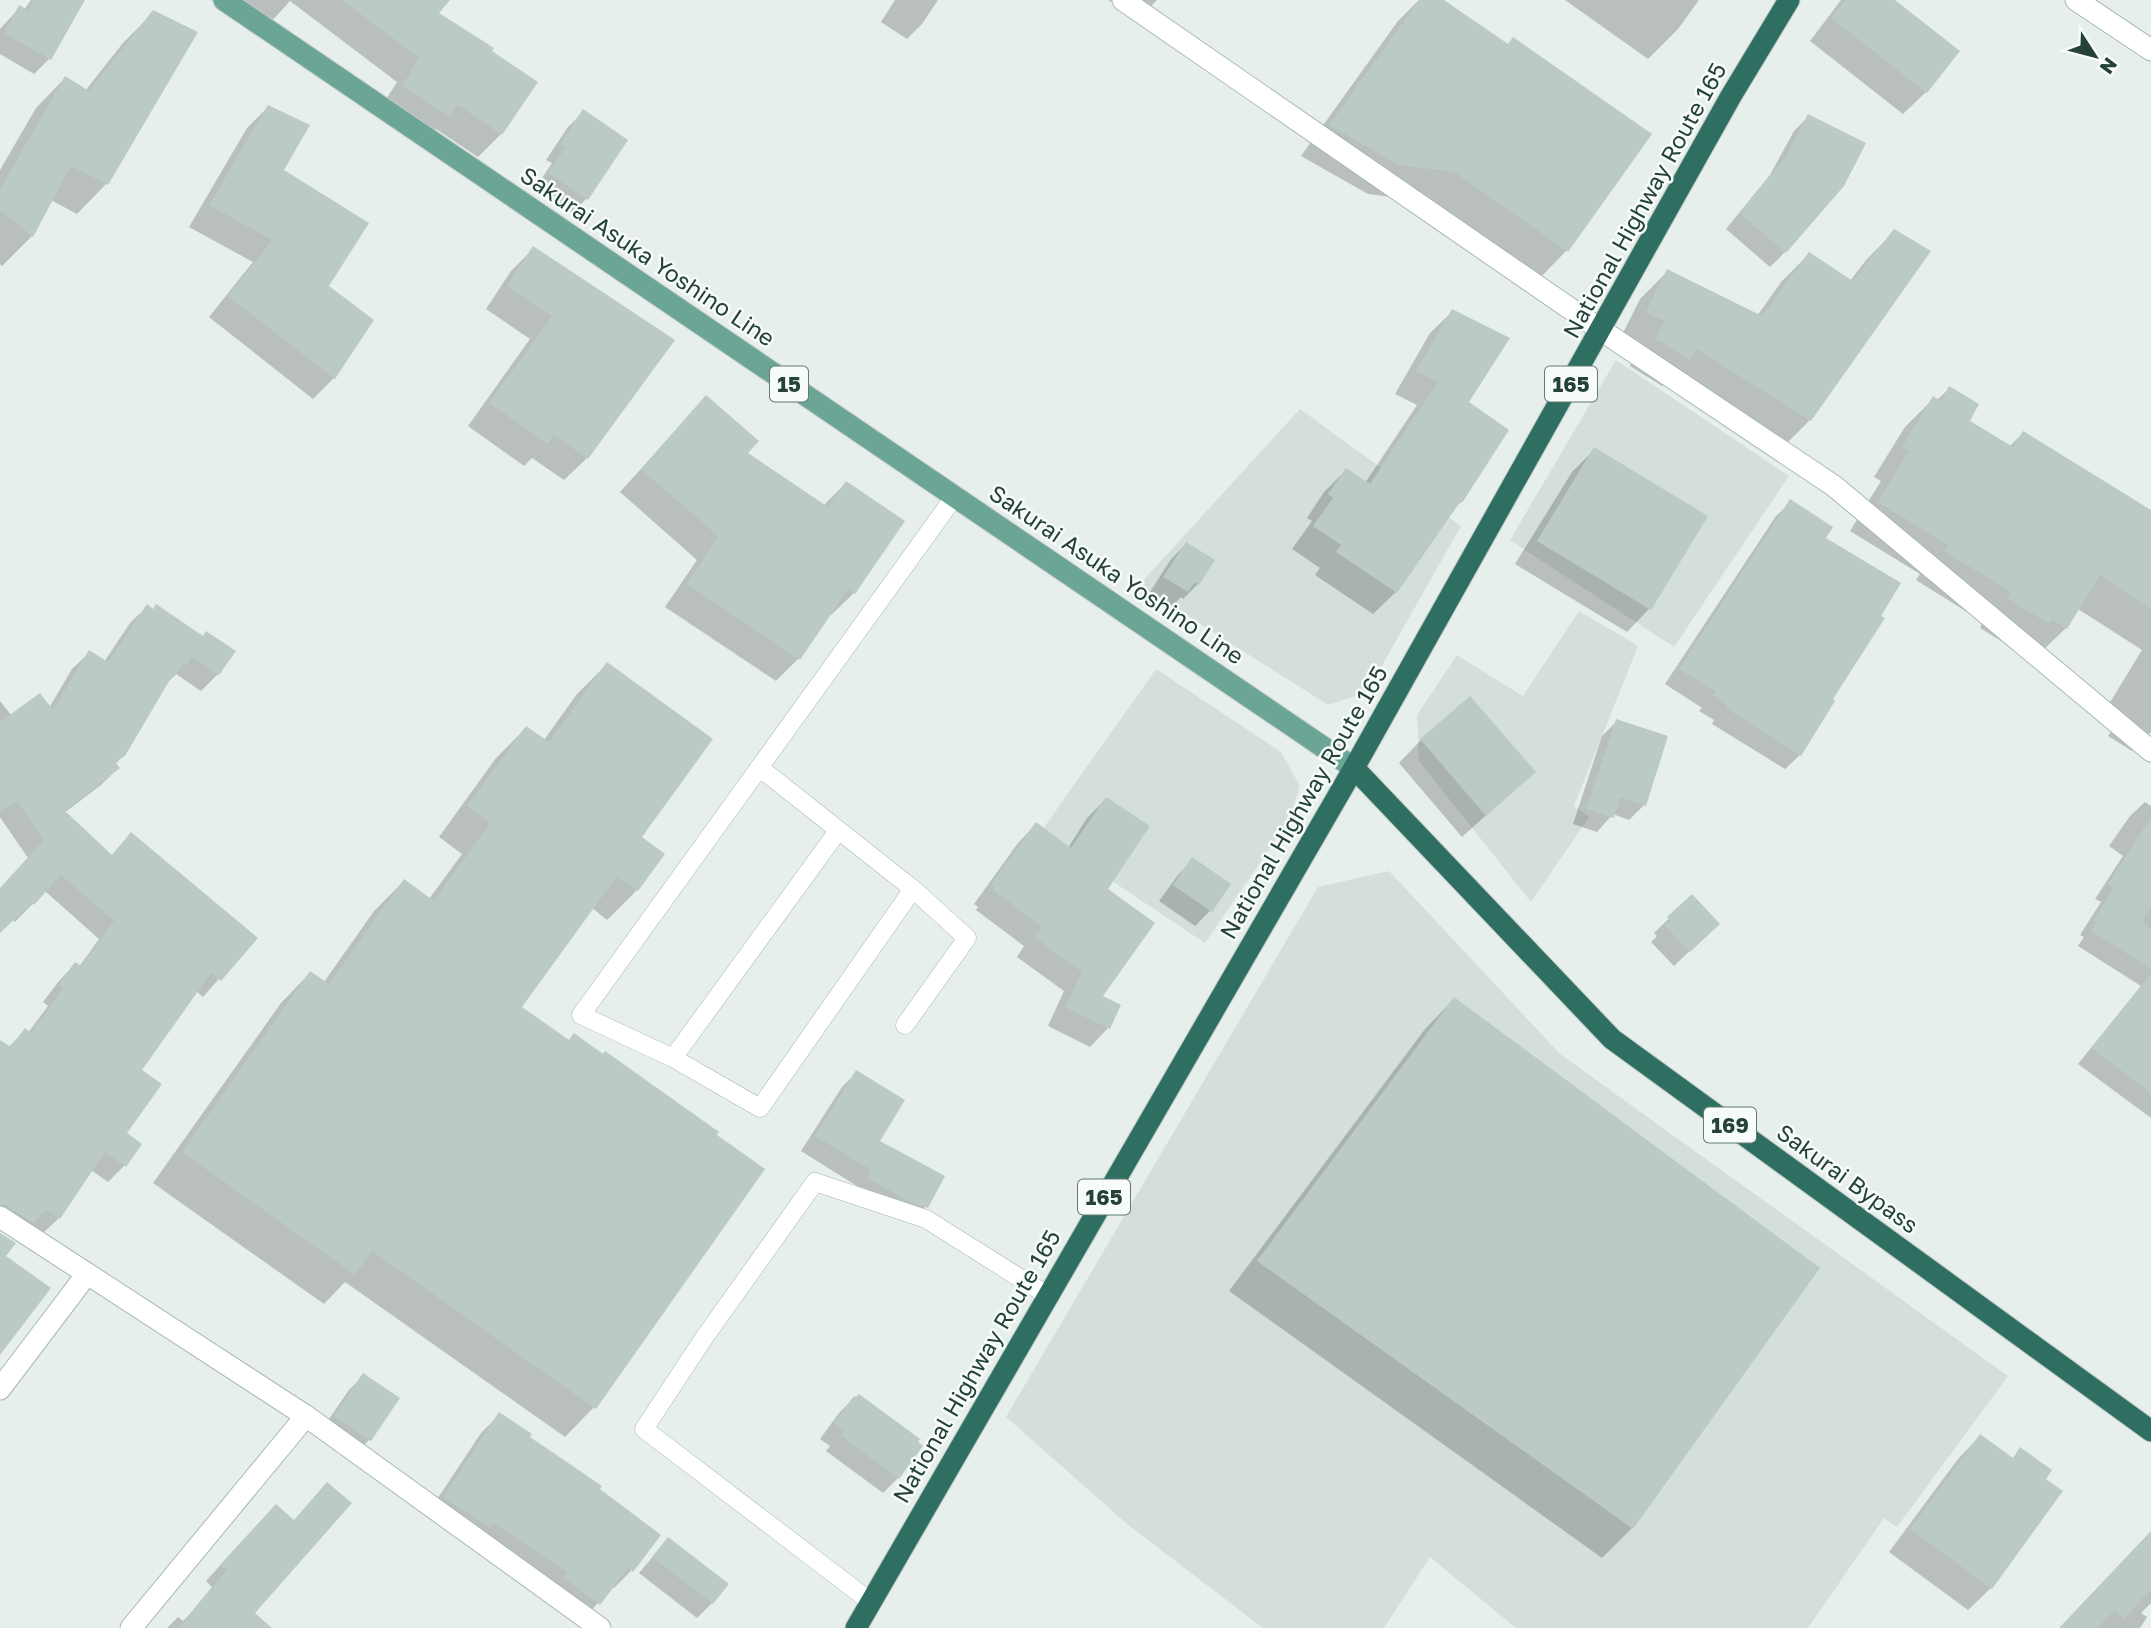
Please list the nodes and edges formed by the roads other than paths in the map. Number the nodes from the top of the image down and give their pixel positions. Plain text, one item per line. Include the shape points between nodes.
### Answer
1 (224, 0) edge
2 (1123, 0) edge
3 (1789, 0) edge
4 (2076, 0) edge
5 (2151, 50) edge
6 (1601, 330) junction
7 (954, 496) junction
8 (2151, 751) edge
9 (760, 768) junction
10 (1354, 768) junction
11 (838, 831) junction
12 (913, 889) junction
13 (905, 1025) dead end
14 (673, 1058) junction
15 (0, 1217) edge
16 (87, 1274) junction
17 (1047, 1295) junction
18 (0, 1389) edge
19 (306, 1416) junction
20 (2151, 1431) edge
21 (871, 1602) junction
22 (131, 1628) edge
23 (600, 1628) edge
24 (856, 1628) edge

1 - 7 main road, Sakurai Asuka Yoshino Line / 15
2 - 6 street
3 - 6 highway, National Highway Route 165 / 165
4 - 5 street
6 - 8 street via 1834,486
6 - 10 highway, National Highway Route 165 / 165
7 - 9 lane
7 - 10 main road, Sakurai Asuka Yoshino Line / 15
9 - 11 lane
9 - 14 lane via 581,1015
10 - 17 highway, National Highway Route 165 / 165
10 - 20 highway, Sakurai Bypass / 169 via 1612,1039
11 - 12 lane
11 - 14 lane
12 - 13 lane via 968,938
12 - 14 lane via 760,1108
15 - 16 street
16 - 18 street
16 - 19 street
17 - 21 highway, National Highway Route 165 / 165
17 - 21 lane via 926,1219 814,1182 644,1429
19 - 22 street
19 - 23 street
21 - 24 highway, National Highway Route 165 / 165

